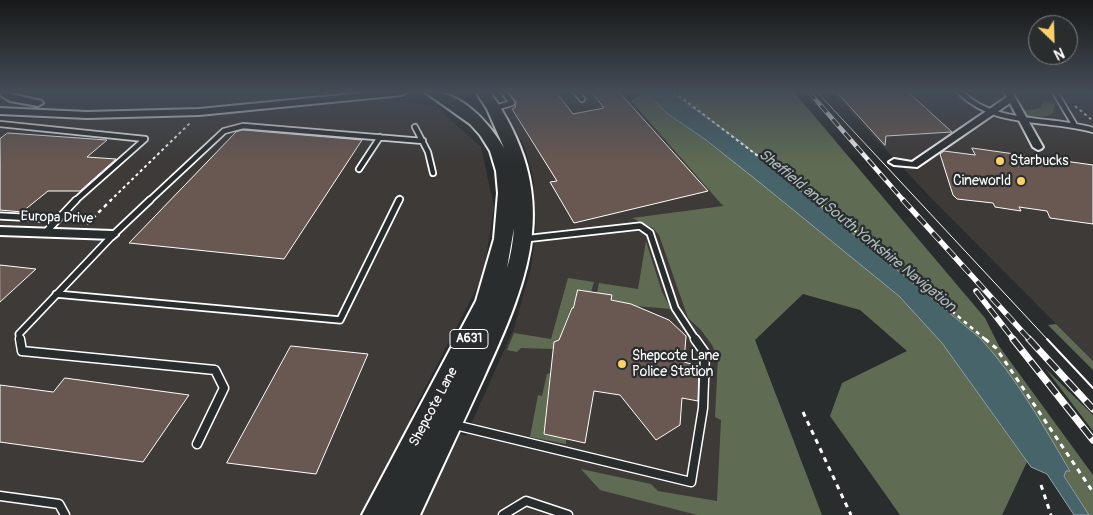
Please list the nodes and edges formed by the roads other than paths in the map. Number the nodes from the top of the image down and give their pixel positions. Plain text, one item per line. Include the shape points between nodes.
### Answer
1 (468, 116) edge
2 (501, 116) edge
3 (985, 116) edge
4 (1007, 116) edge
5 (1021, 116) edge
6 (1069, 116) edge
7 (1023, 120) junction
8 (0, 124) edge
9 (1074, 124) junction
10 (328, 126) dead end
11 (415, 127) dead end
12 (1093, 130) edge
13 (323, 133) junction
14 (380, 137) junction
15 (423, 141) junction
16 (1038, 147) dead end
17 (894, 162) dead end
18 (509, 165) junction
19 (359, 169) dead end
20 (433, 173) dead end
21 (400, 199) dead end
22 (0, 216) edge
23 (56, 219) junction
24 (1, 232) edge
25 (45, 233) junction
26 (113, 235) junction
27 (522, 239) junction
28 (56, 294) junction
29 (449, 424) junction
30 (197, 444) dead end
31 (0, 496) edge
32 (65, 515) edge
33 (377, 515) edge
34 (404, 515) edge
35 (503, 515) edge
36 (568, 515) edge

1 - 18 highway, Shepcote Lane / A631 via 487,134
2 - 18 highway, Shepcote Lane / A631 via 506,129
3 - 17 street via 914,164
4 - 7 lane
5 - 7 street
6 - 9 lane
7 - 9 lane
7 - 16 street
8 - 23 lane via 145,139
9 - 12 lane
10 - 13 lane
11 - 15 lane
13 - 14 lane
13 - 26 lane via 243,126 224,131
14 - 15 lane
14 - 19 lane
15 - 20 lane
18 - 27 highway, Shepcote Lane / A631 via 522,199
18 - 33 highway, Shepcote Lane / A631 via 505,184 507,220 497,272 487,301
21 - 28 lane via 340,320
22 - 23 lane
23 - 25 lane
24 - 25 street, Europa Drive
25 - 26 street, Europa Drive
26 - 28 lane
27 - 29 highway, Shepcote Lane / A631 via 510,288
27 - 29 lane via 640,226 650,233 675,308 705,353 703,408 692,482
28 - 30 lane via 18,334 22,351 215,370 224,388
29 - 34 highway, Shepcote Lane / A631
31 - 32 lane via 59,504
35 - 36 lane via 526,501

